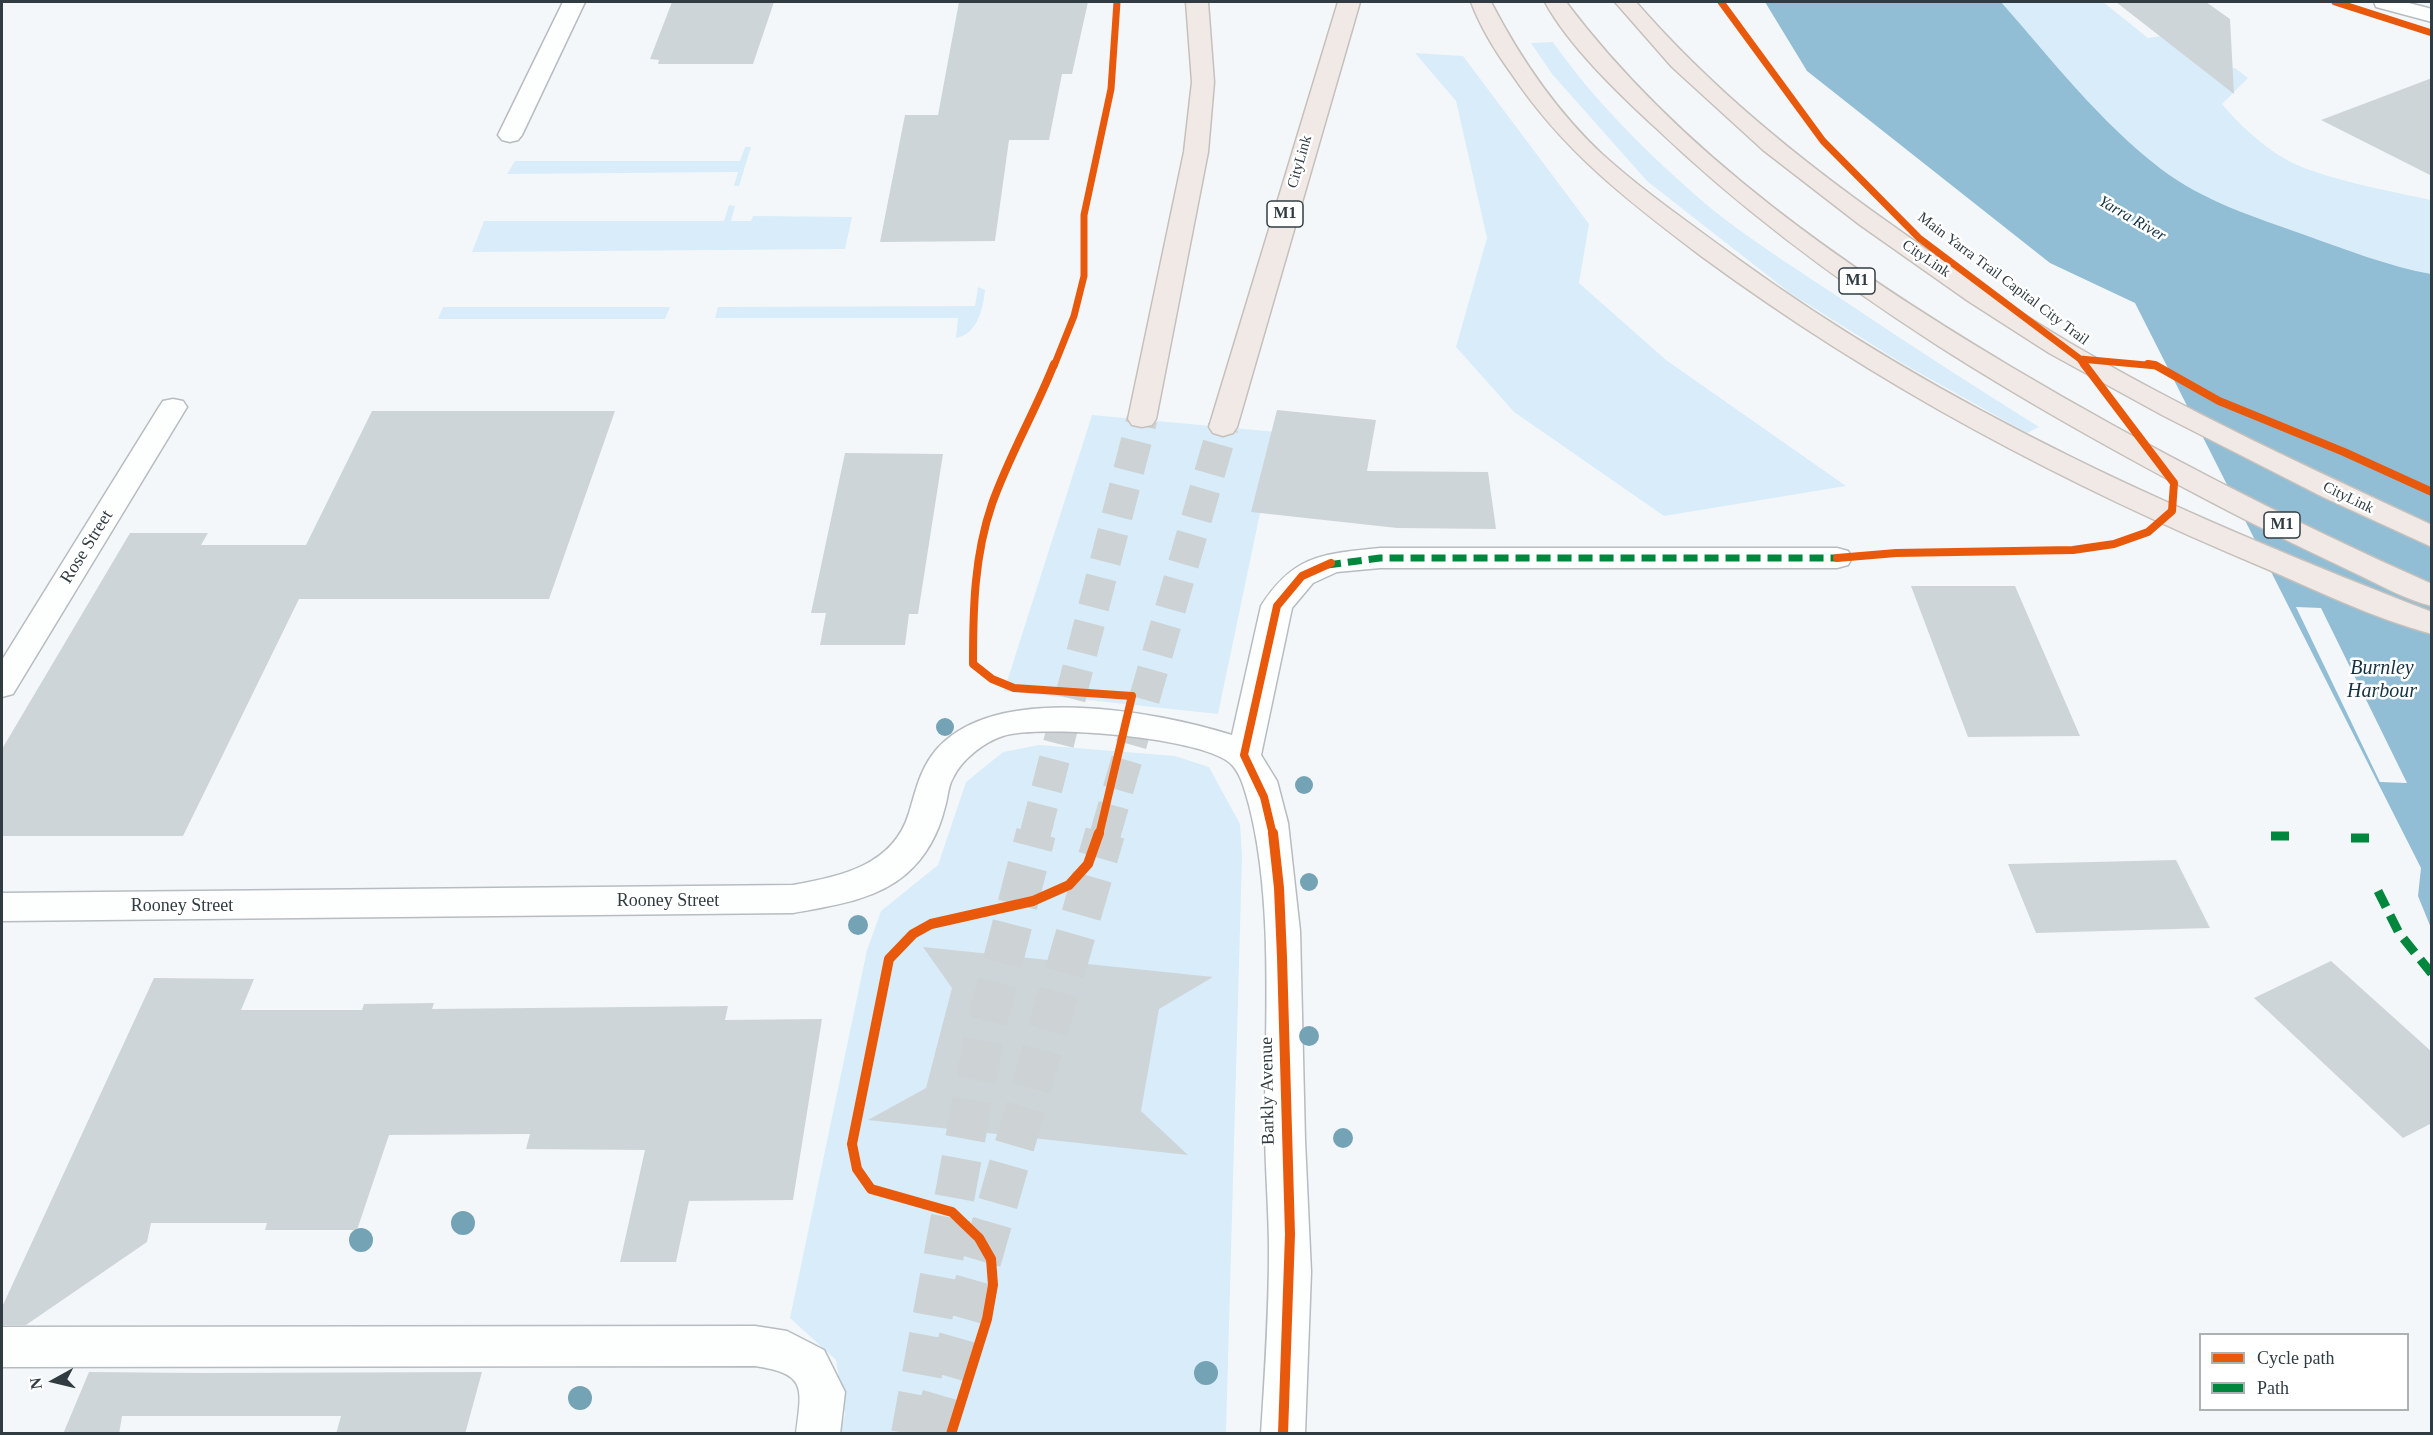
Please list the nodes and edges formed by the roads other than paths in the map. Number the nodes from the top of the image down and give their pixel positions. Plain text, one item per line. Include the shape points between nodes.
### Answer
1 (574, 2) edge
2 (1349, 2) edge
3 (1481, 2) edge
4 (1555, 2) edge
5 (1625, 2) edge
6 (2384, 2) edge
7 (1199, 4) edge
8 (2432, 16) edge
9 (510, 135) dead end
10 (173, 408) dead end
11 (1142, 419) tunnel mouth
12 (1223, 427) tunnel mouth
13 (2432, 537) edge
14 (1837, 558) dead end
15 (2432, 596) edge
16 (2432, 624) edge
17 (2, 686) edge
18 (1244, 755) junction
19 (2, 907) edge
20 (2, 1347) edge
21 (818, 1434) edge
22 (1283, 1434) edge

1 - 9 street
2 - 12 highway, CityLink / M1
3 - 16 highway via 1500,39 1547,108 1593,158 1783,306 1960,415 2086,478 2297,572
4 - 15 highway, M1 via 1611,70 1714,172 1795,237 1935,333 2134,449
5 - 13 highway, CityLink via 1668,51 1739,119 1810,177 1966,287 2044,338 2139,391
6 - 8 street
7 - 11 highway via 1203,82 1196,152
10 - 17 street, Rose Street
14 - 18 street via 1380,558 1332,563 1302,576 1277,606
18 - 19 street, Rooney Street via 1192,733 1042,719 999,724 961,746 945,762 935,777 922,831 887,870 859,883 793,899
18 - 22 street, Barkly Avenue via 1264,794 1279,889 1290,1250
20 - 21 street via 755,1346 787,1351 809,1364 823,1392

